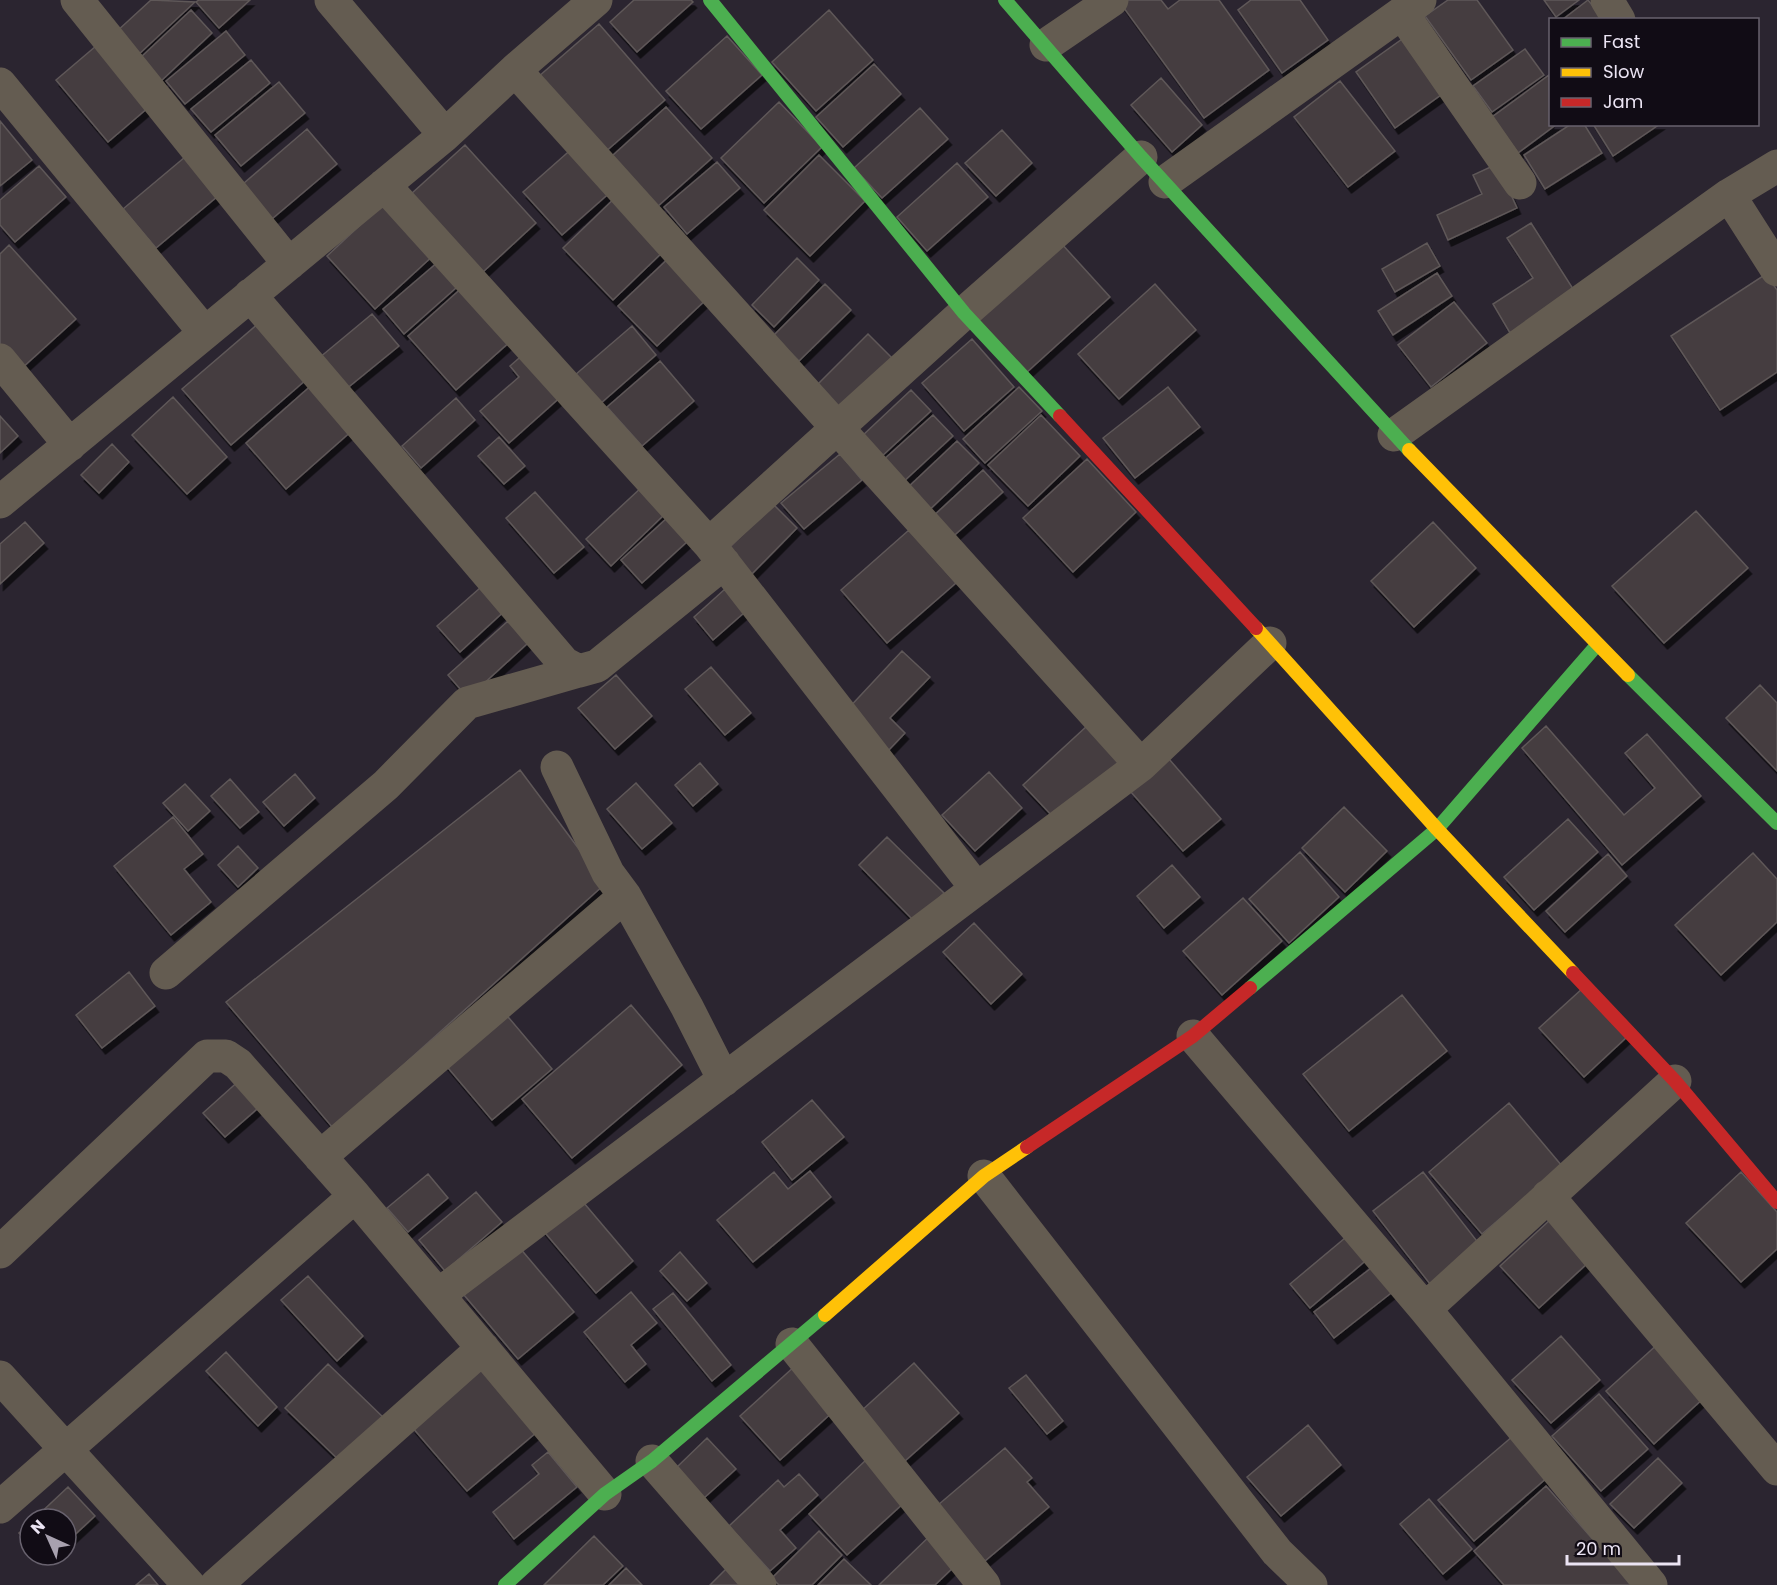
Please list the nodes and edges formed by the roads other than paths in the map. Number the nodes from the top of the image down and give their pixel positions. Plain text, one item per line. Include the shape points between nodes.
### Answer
1 (77, 0) edge
2 (331, 0) edge
3 (710, 0) edge
4 (1005, 0) edge
5 (1112, 0) edge
6 (1607, 0) edge
7 (589, 2) edge
8 (1411, 6) edge
9 (1618, 18) edge
10 (1046, 45) junction
11 (515, 70) junction
12 (0, 84) edge
13 (445, 135) junction
14 (1141, 157) junction
15 (1777, 166) edge
16 (1165, 182) junction
17 (1520, 183) dead end
18 (384, 185) junction
19 (1730, 195) junction
20 (289, 264) junction
21 (1777, 270) edge
22 (250, 295) junction
23 (964, 313) junction
24 (205, 333) junction
25 (0, 360) edge
26 (838, 427) junction
27 (1394, 435) junction
28 (70, 445) junction
29 (0, 502) edge
30 (717, 554) junction
31 (1270, 643) junction
32 (1597, 645) junction
33 (579, 671) junction
34 (1141, 765) junction
35 (557, 766) dead end
36 (1776, 821) edge
37 (1437, 829) junction
38 (977, 889) junction
39 (625, 896) junction
40 (166, 973) dead end
41 (1193, 1036) junction
42 (724, 1080) junction
43 (1675, 1081) junction
44 (320, 1157) junction
45 (984, 1176) junction
46 (355, 1196) junction
47 (1548, 1196) junction
48 (1777, 1202) edge
49 (0, 1252) edge
50 (438, 1295) junction
51 (1425, 1309) junction
52 (792, 1344) junction
53 (483, 1348) junction
54 (0, 1377) edge
55 (67, 1451) junction
56 (652, 1461) junction
57 (1777, 1469) edge
58 (605, 1494) junction
59 (0, 1507) edge
60 (515, 1582) edge
61 (189, 1585) edge
62 (216, 1585) edge
63 (760, 1585) edge
64 (984, 1585) edge
65 (1311, 1585) edge
66 (1652, 1585) edge

1 - 20 street
2 - 13 street
3 - 23 street
4 - 10 street
5 - 10 street
6 - 9 street
7 - 11 street
8 - 16 street
8 - 17 street
10 - 14 street
11 - 13 street
11 - 26 street
12 - 24 street
13 - 18 street
14 - 16 street
14 - 23 street
15 - 19 street
16 - 27 street
18 - 20 street
18 - 30 street
19 - 21 street
19 - 27 street
20 - 22 street
22 - 24 street
22 - 33 street via 564,663
23 - 26 street
23 - 31 street
24 - 28 street
25 - 28 street
26 - 30 street
26 - 34 street
27 - 32 street
28 - 29 street
30 - 33 street via 597,666
30 - 38 street
31 - 34 street
31 - 37 street
32 - 36 street
32 - 37 street
33 - 40 street via 467,704 386,785
34 - 38 street
35 - 39 street via 608,873
37 - 41 street
37 - 43 street
38 - 42 street
39 - 42 street
39 - 44 street
41 - 45 street
41 - 51 street
42 - 50 street
43 - 47 street
43 - 48 street
44 - 46 street
44 - 49 street via 238,1064 226,1056 207,1056
45 - 52 street
45 - 65 street via 1277,1552
46 - 50 street
46 - 55 street
47 - 51 street
47 - 57 street
50 - 53 street
51 - 66 street
52 - 56 street
52 - 64 street
53 - 58 street
53 - 62 street
54 - 55 street
55 - 59 street
55 - 61 street
56 - 58 street
56 - 63 street
58 - 60 street

